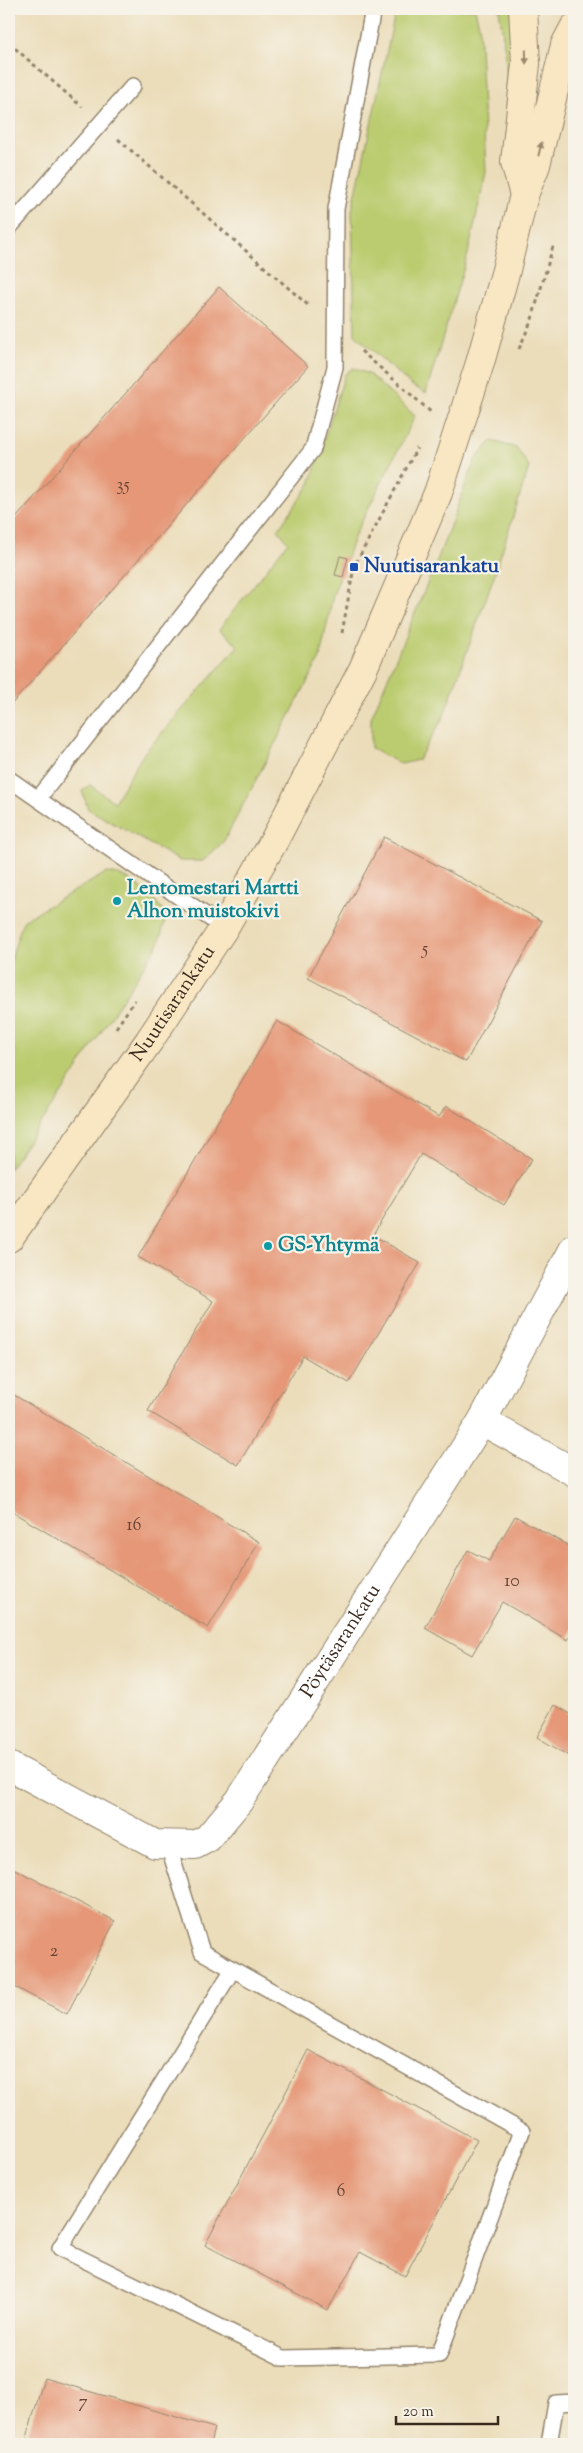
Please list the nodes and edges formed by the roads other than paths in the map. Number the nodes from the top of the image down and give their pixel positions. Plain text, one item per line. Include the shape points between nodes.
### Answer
1 (374, 9) edge
2 (524, 9) edge
3 (574, 28) edge
4 (133, 86) dead end
5 (524, 195) junction
6 (9, 228) edge
7 (9, 779) edge
8 (38, 799) junction
9 (224, 928) junction
10 (9, 1238) edge
11 (574, 1248) edge
12 (482, 1421) junction
13 (574, 1472) edge
14 (9, 1766) edge
15 (168, 1845) junction
16 (233, 1969) junction
17 (574, 2402) edge
18 (549, 2444) edge

1 - 8 lane via 336,209 335,367 313,449
2 -> 5 main road, Nuutisarankatu via 526,64 515,162
5 -> 3 main road, Nuutisarankatu via 536,165 565,45
4 - 6 lane
5 - 9 main road, Nuutisarankatu via 480,363 438,493 400,587 363,669
7 - 8 lane
8 - 9 lane
9 - 10 main road, Nuutisarankatu via 150,1041
11 - 12 street, Pöytäsarankatu
12 - 13 street
12 - 15 street, Pöytäsarankatu via 239,1800 208,1838 195,1845
14 - 15 street, Pöytäsarankatu via 155,1844
15 - 16 lane via 202,1952
16 - 16 lane via 522,2131 440,2355 283,2358 60,2248
17 - 18 lane via 556,2403

